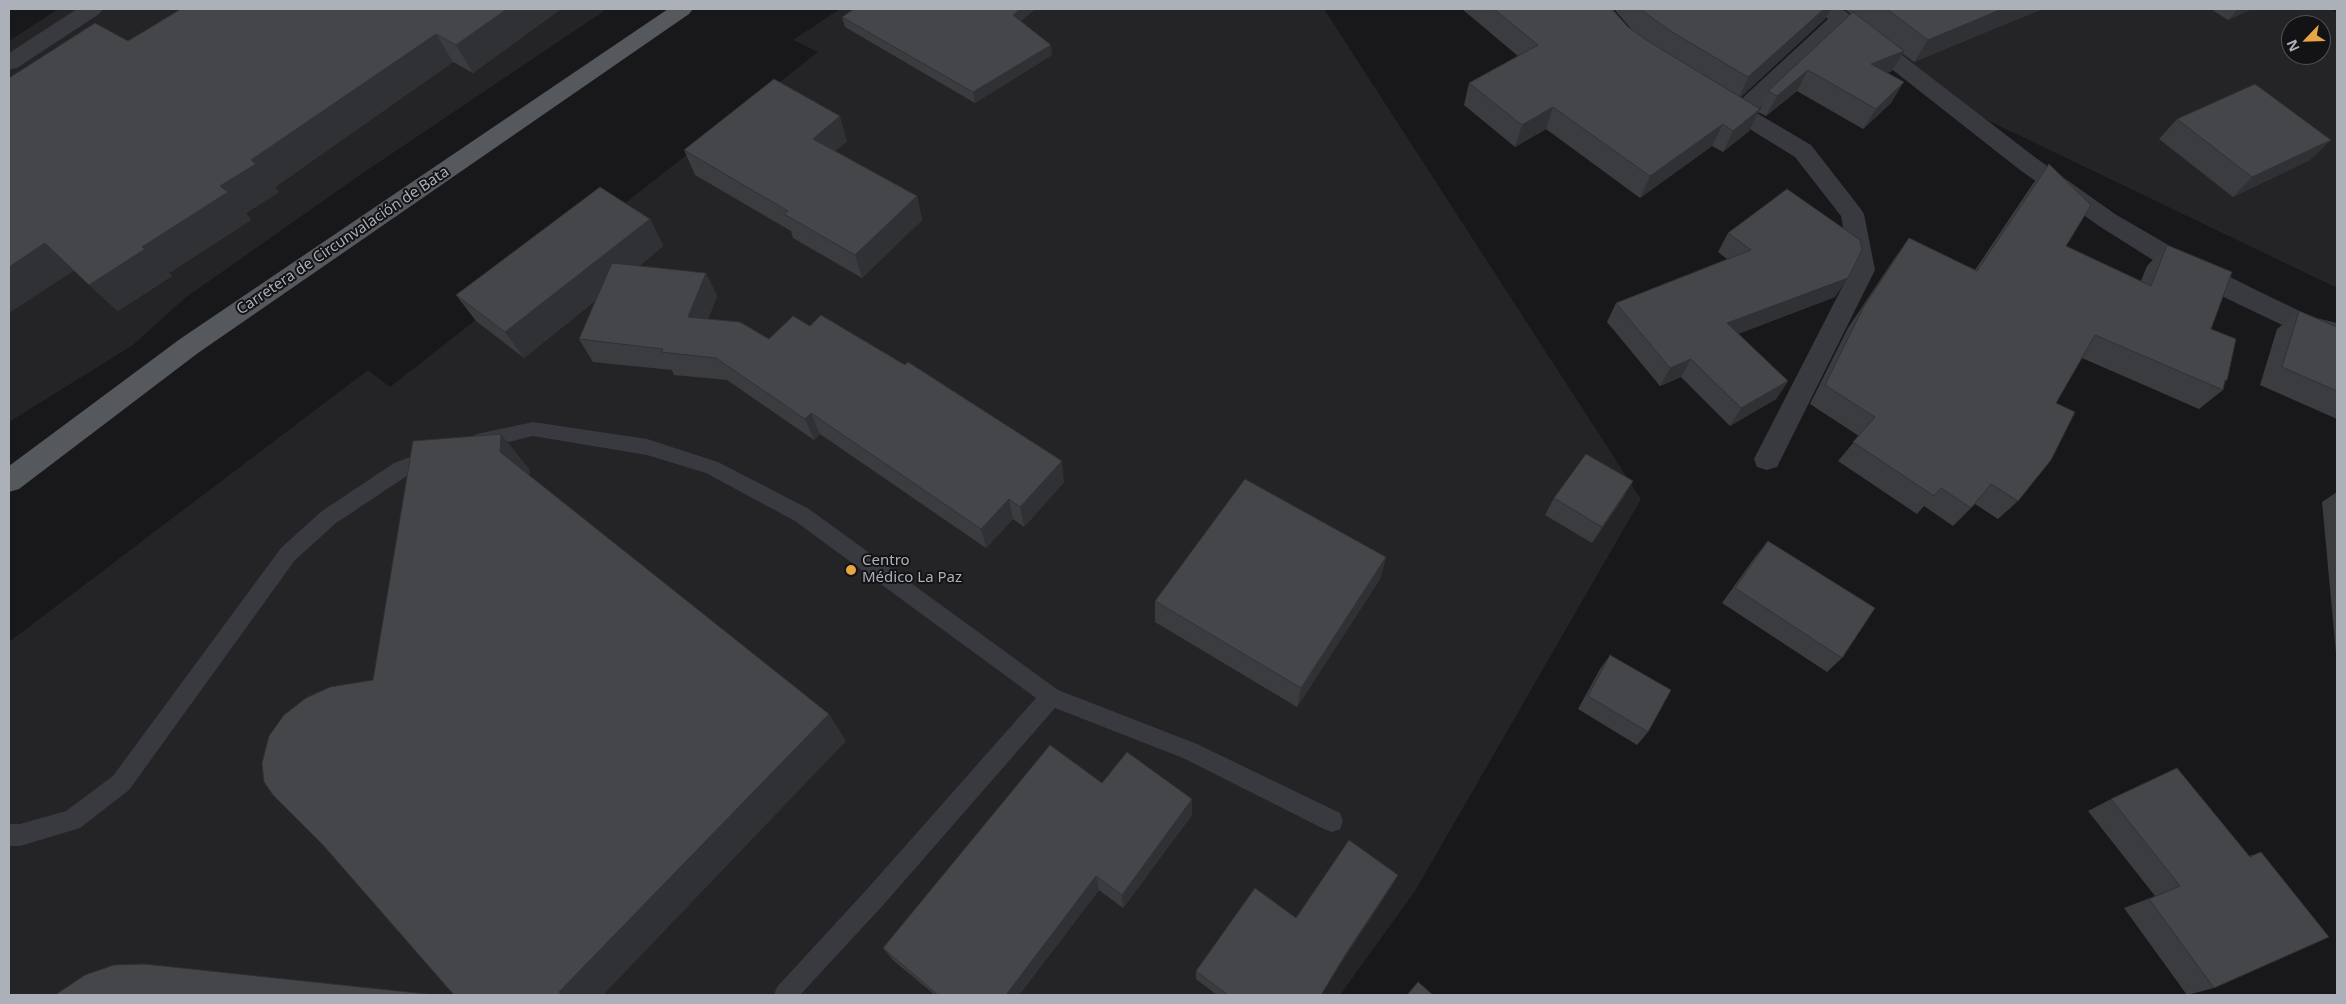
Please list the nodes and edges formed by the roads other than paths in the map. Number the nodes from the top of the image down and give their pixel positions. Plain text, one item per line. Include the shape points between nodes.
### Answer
1 (92, 9) edge
2 (682, 9) edge
3 (1834, 14) edge
4 (9, 63) edge
5 (1701, 89) edge
6 (1740, 113) junction
7 (2337, 332) edge
8 (1767, 460) dead end
9 (9, 481) edge
10 (1051, 697) junction
11 (1332, 821) dead end
12 (9, 835) edge
13 (784, 995) edge

1 - 4 street
2 - 9 main road, Carretera de Circunvalación de Bata via 190,346
3 - 6 street
3 - 7 street via 2028,164 2107,220 2173,260 2245,296 2306,325
5 - 6 street
6 - 8 street via 1803,152 1852,214 1863,270
10 - 11 lane via 1190,751
10 - 12 lane via 802,514 711,467 647,447 533,429 455,449 401,469 329,517 288,554 121,783 72,820 20,835
10 - 13 lane via 877,895

